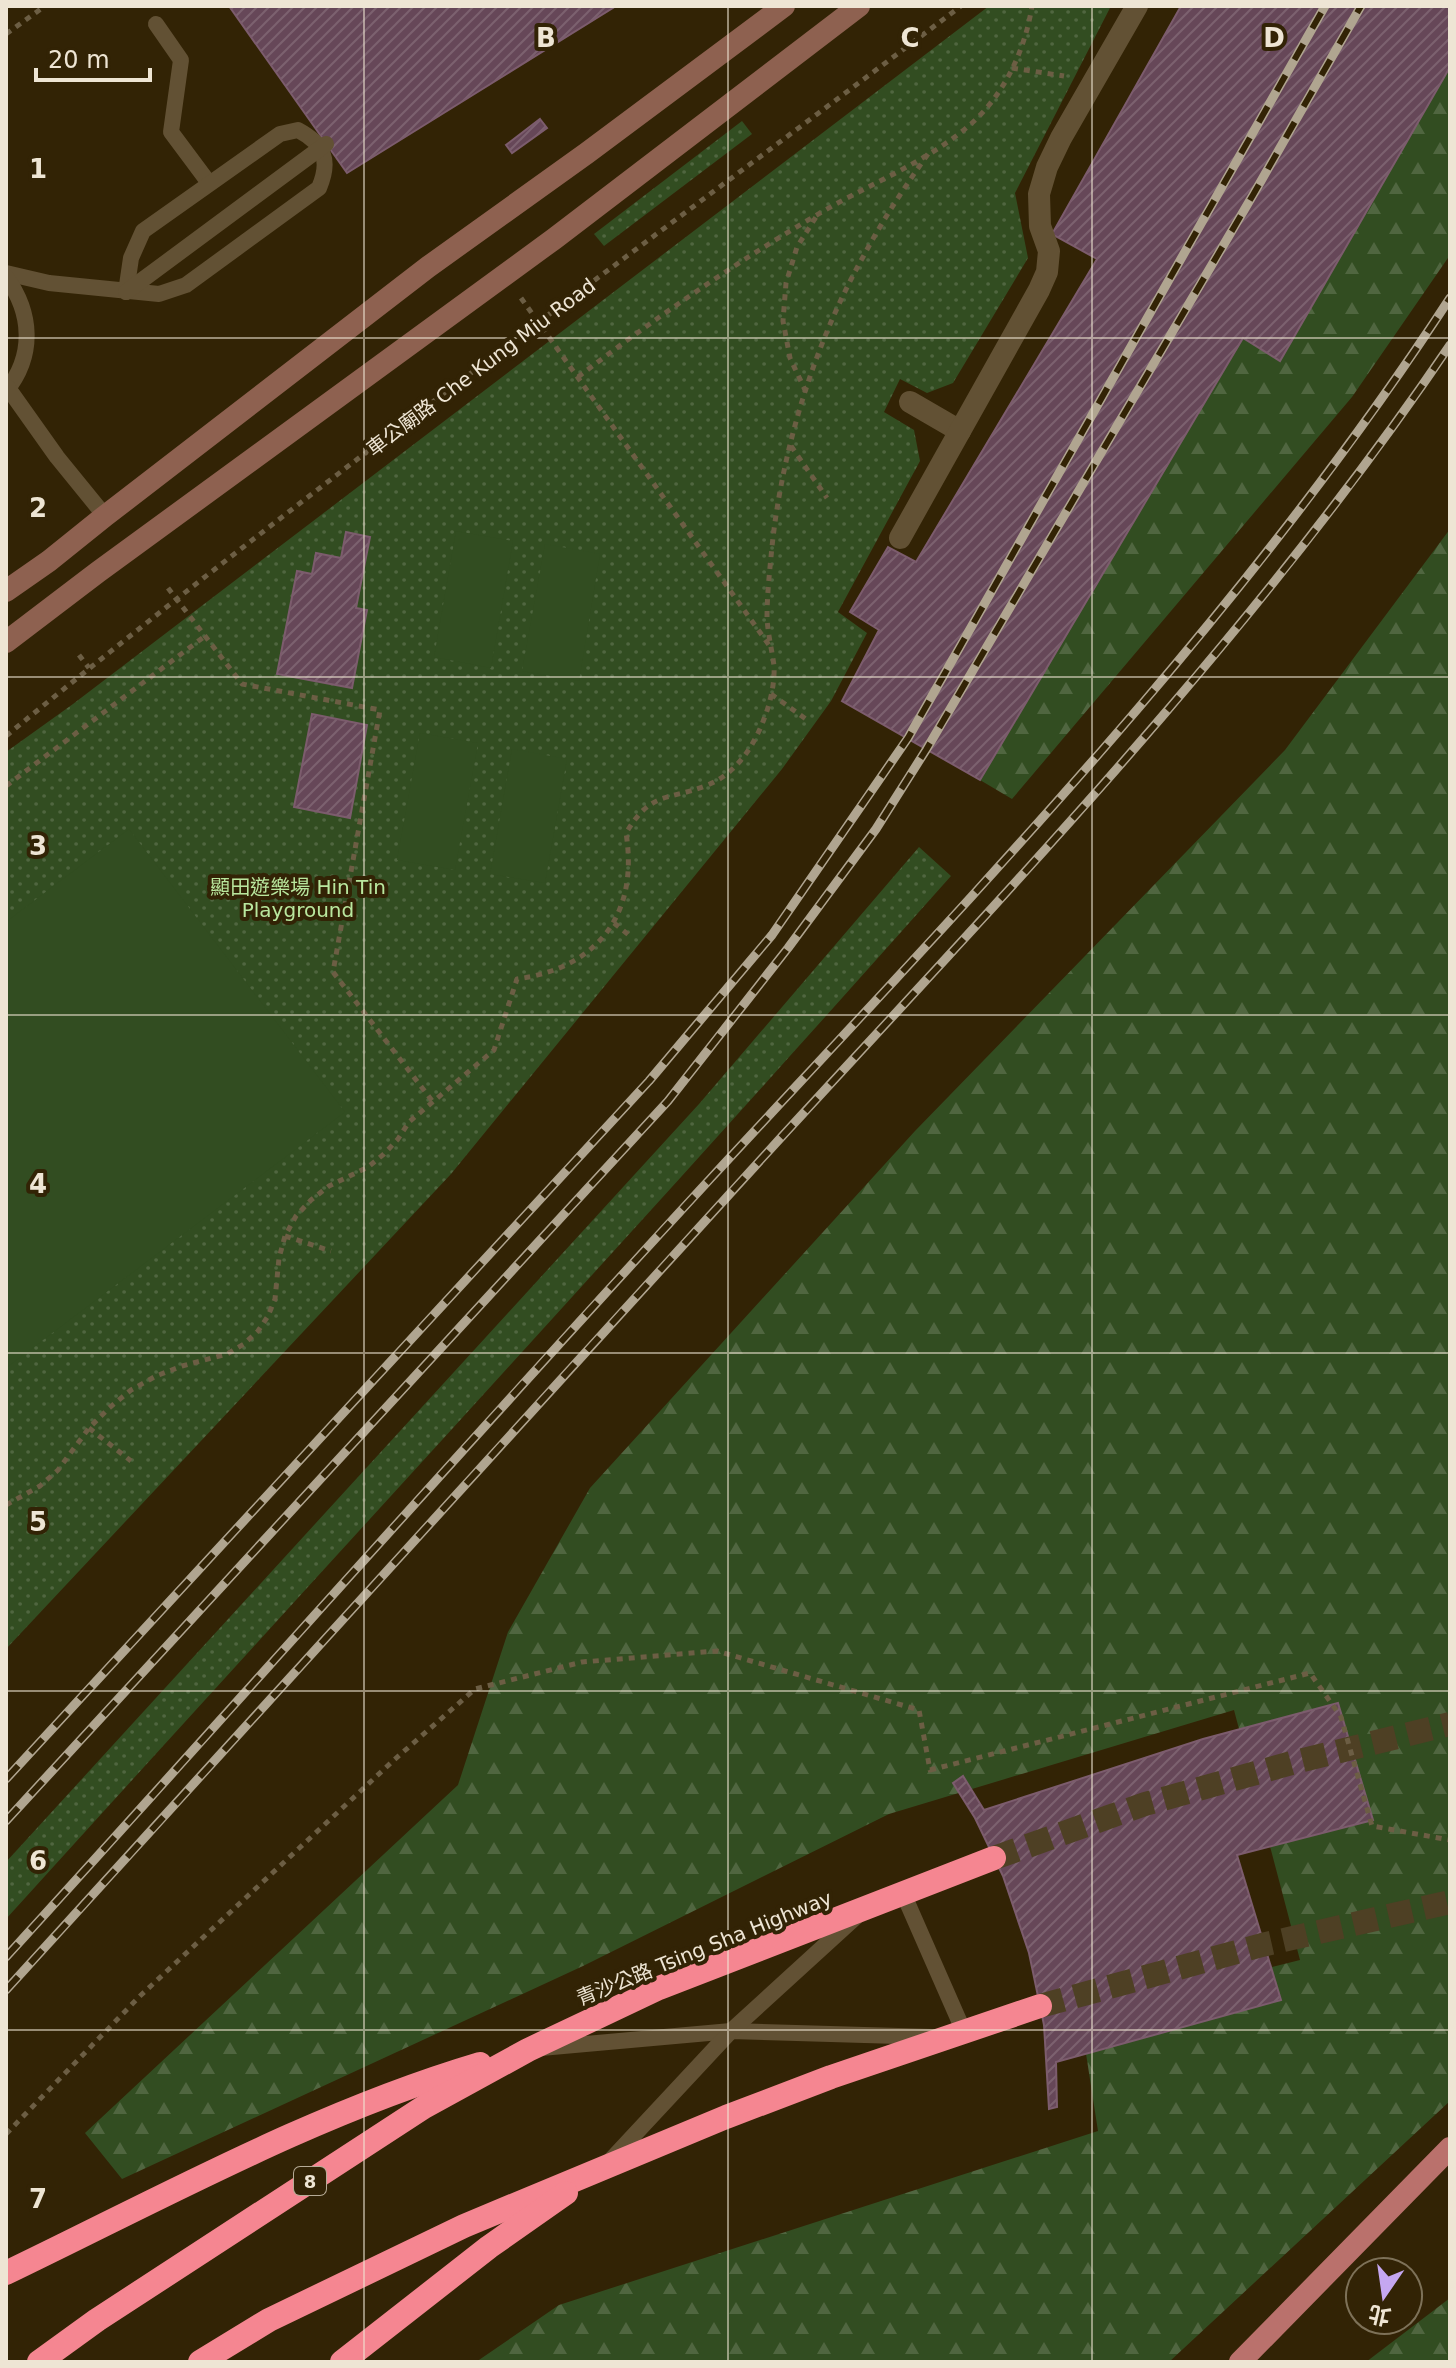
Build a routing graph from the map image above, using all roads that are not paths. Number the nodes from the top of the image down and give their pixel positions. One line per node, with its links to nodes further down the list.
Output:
1 (784, 6): 12 (main road)
2 (859, 6): 15 (main road)
3 (1137, 6): 11 (street)
4 (156, 24): 6 (lane)
5 (326, 144): 8 (lane)
6 (209, 183): 8 (lane); 8 (lane)
7 (6, 275): 8 (lane); 9 (lane)
8 (126, 292)
9 (7, 390): 12 (lane)
10 (910, 402): 11 (street)
11 (960, 431): 13 (street)
12 (105, 516): 14 (main road)
13 (900, 538)
14 (6, 591)
15 (6, 642)
16 (994, 1858): 17 (highway, 青沙公路 Tsing Sha Highway / 8)
17 (903, 1893): 18 (highway, 青沙公路 Tsing Sha Highway / 8); 21 (lane)
18 (866, 1908): 20 (lane); 22 (highway, 青沙公路 Tsing Sha Highway / 8)
19 (1040, 2006): 21 (highway)
20 (731, 2031): 21 (lane); 22 (lane); 24 (lane)
21 (955, 2035): 24 (highway)
22 (528, 2050): 25 (highway); 26 (highway, 青沙公路 Tsing Sha Highway / 8)
23 (1450, 2148): 29 (main road)
24 (604, 2167): 27 (highway); 28 (highway)
25 (6, 2273)
26 (39, 2362)
27 (200, 2362)
28 (342, 2362)
29 (1240, 2362)

